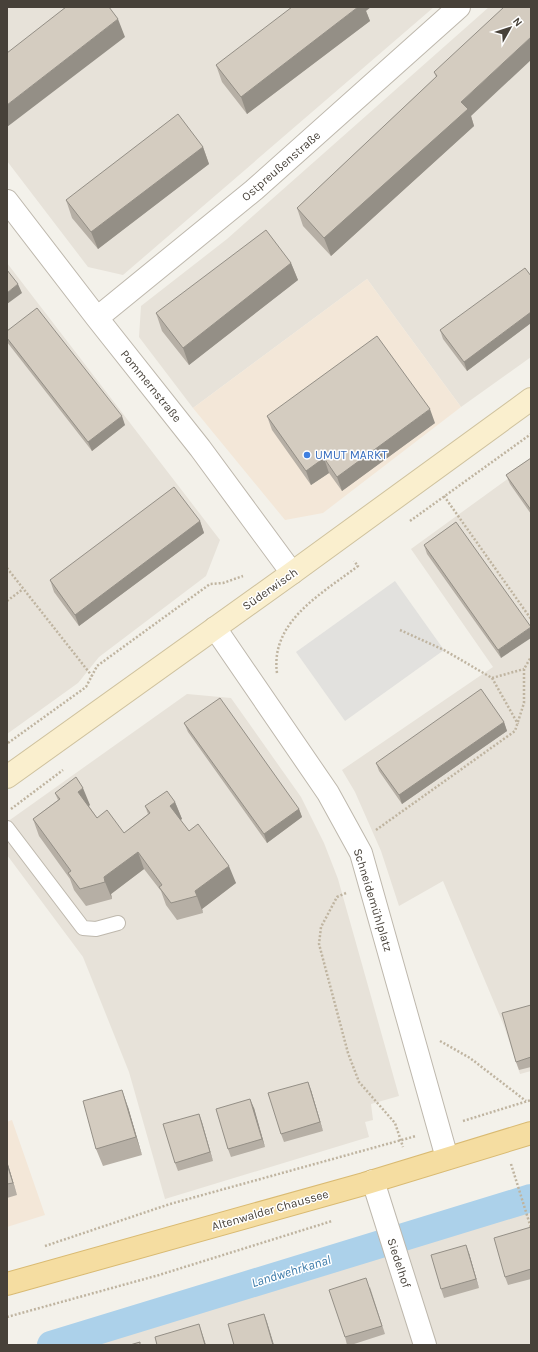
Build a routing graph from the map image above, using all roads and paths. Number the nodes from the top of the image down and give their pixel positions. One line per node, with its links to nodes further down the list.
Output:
1 (459, 7): 3 (street, Ostpreußenstraße)
2 (7, 201): 3 (street, Pommernstraße)
3 (97, 318): 13 (street, Pommernstraße)
4 (531, 399): 13 (street, Süderwisch)
5 (531, 434): 6 (path)
6 (444, 496): 7 (path); 16 (path)
7 (406, 523)
8 (359, 557): 9 (path)
9 (354, 561): 10 (path); 23 (path)
10 (348, 565)
11 (7, 568): 14 (path)
12 (249, 574): 21 (path)
13 (292, 574): 17 (street, Süderwisch)
14 (23, 589): 15 (path); 21 (path)
15 (7, 601)
16 (531, 619)
17 (215, 628): 26 (street, Süderwisch); 28 (street, Schneidemühlplatz)
18 (400, 630): 22 (path)
19 (531, 657): 20 (path)
20 (524, 669): 22 (path); 24 (path)
21 (92, 676): 25 (path)
22 (492, 678): 24 (path)
23 (278, 680)
24 (518, 724): 28 (path)
25 (7, 744)
26 (7, 777)
27 (7, 828): 30 (lane)
28 (356, 845): 29 (street, Schneidemühlplatz)
29 (369, 883): 31 (street, Schneidemühlplatz); 36 (path)
30 (118, 922)
31 (409, 1023): 33 (path); 34 (street, Schneidemühlplatz)
32 (531, 1100): 33 (path)
33 (526, 1101): 34 (path)
34 (439, 1129): 36 (path); 37 (street, Schneidemühlplatz)
35 (531, 1133): 37 (main road, Altenwalder Chaussee)
36 (401, 1140): 40 (path); 45 (path)
37 (448, 1158): 40 (main road, Altenwalder Chaussee)
38 (518, 1163): 39 (path)
39 (505, 1167)
40 (410, 1170): 42 (main road, Altenwalder Chaussee)
41 (516, 1179): 44 (path)
42 (373, 1181): 46 (main road, Altenwalder Chaussee); 48 (street, Siedelhof)
43 (339, 1218): 47 (path)
44 (531, 1228)
45 (88, 1231)
46 (7, 1284)
47 (7, 1317)
48 (425, 1345)

